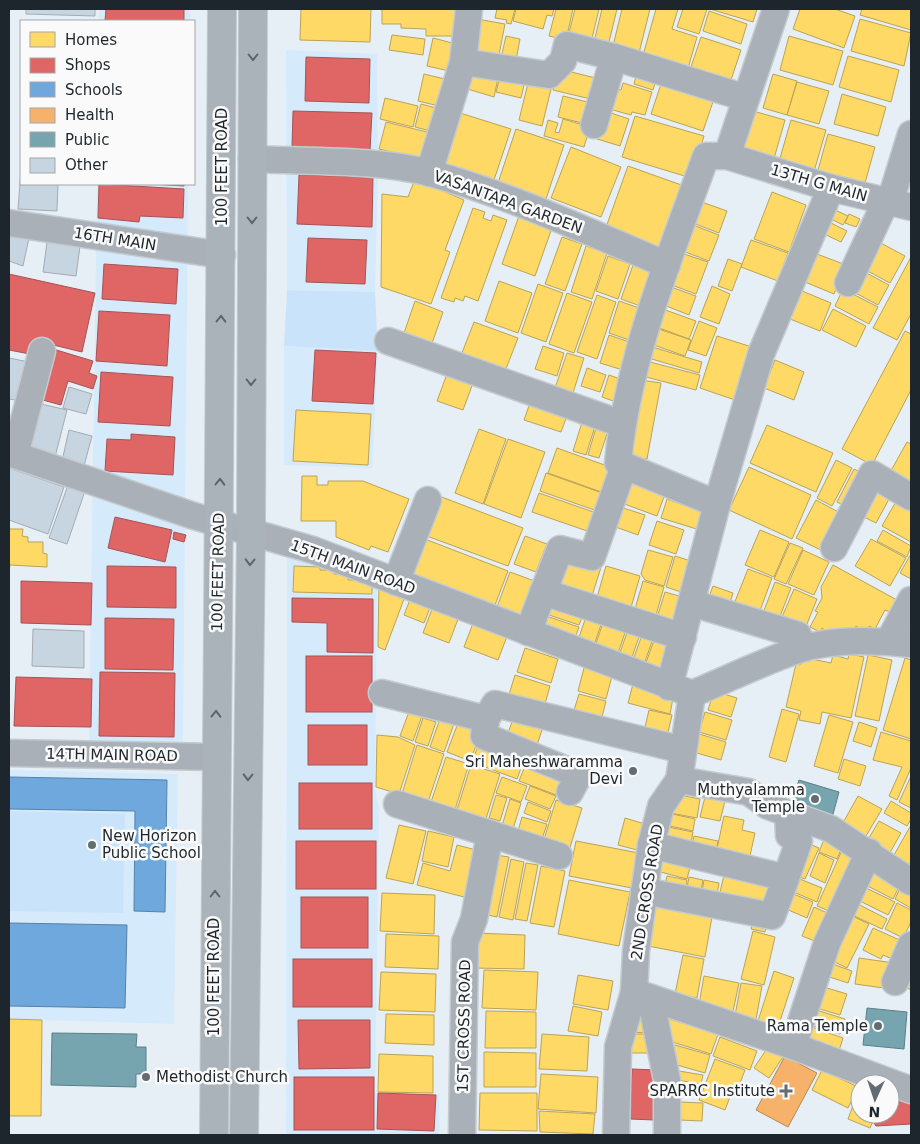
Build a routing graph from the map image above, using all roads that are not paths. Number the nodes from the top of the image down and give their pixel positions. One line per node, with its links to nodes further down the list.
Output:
1 (222, 9): 16 (main road, 100 FEET ROAD)
2 (253, 9): 11 (main road, 100 FEET ROAD, one-way to 11)
3 (469, 9): 6 (street)
4 (776, 9): 7 (street)
5 (614, 56): 6 (street); 7 (street); 8 (street)
6 (463, 62): 12 (street)
7 (746, 98): 10 (street)
8 (594, 126)
9 (911, 134): 14 (street)
10 (727, 156): 13 (street, 13TH G MAIN); 17 (street)
11 (252, 159): 12 (street, VASANTAPA GARDEN); 28 (main road, 100 FEET ROAD, one-way to 28)
12 (428, 173): 17 (street, VASANTAPA GARDEN)
13 (831, 188): 14 (street, 13TH G MAIN); 26 (street, 2ND CROSS ROAD)
14 (896, 203): 18 (street)
15 (9, 223): 16 (street, 16TH MAIN)
16 (222, 255): 27 (main road, 100 FEET ROAD, one-way to 16)
17 (667, 265): 21 (street)
18 (848, 283)
19 (388, 340): 21 (street)
20 (42, 351): 22 (street)
21 (622, 424): 23 (street)
22 (12, 454): 27 (street, 15TH MAIN ROAD)
23 (624, 466): 26 (street); 31 (street)
24 (911, 497): 29 (street)
25 (428, 500): 30 (street)
26 (717, 504): 33 (street, 2ND CROSS ROAD)
27 (219, 522): 28 (street, 15TH MAIN ROAD); 43 (main road, 100 FEET ROAD, one-way to 27)
28 (251, 531): 30 (street, 15TH MAIN ROAD); 61 (main road, 100 FEET ROAD, one-way to 61)
29 (834, 548)
30 (396, 582): 34 (street, 15TH MAIN ROAD)
31 (544, 592): 34 (street); 35 (street)
32 (911, 600): 36 (street)
33 (692, 603): 35 (street, 2ND CROSS ROAD); 37 (street)
34 (528, 632): 38 (street, 15TH MAIN ROAD)
35 (683, 637): 38 (street, 2ND CROSS ROAD)
36 (900, 642): 37 (street)
37 (802, 648): 38 (street)
38 (681, 690): 41 (street, 2ND CROSS ROAD)
39 (382, 693): 40 (street)
40 (486, 719): 41 (street); 45 (street)
41 (683, 750): 44 (street, 2ND CROSS ROAD)
42 (9, 753): 43 (street, 14TH MAIN ROAD)
43 (215, 757): 60 (main road, 100 FEET ROAD, one-way to 43)
44 (679, 780): 47 (street); 49 (street, 2ND CROSS ROAD)
45 (570, 792)
46 (397, 804): 48 (street)
47 (788, 813): 50 (street); 52 (street)
48 (490, 834): 51 (street); 62 (street, 1ST CROSS ROAD)
49 (652, 844): 52 (street); 54 (street, 2ND CROSS ROAD)
50 (869, 852): 53 (street); 58 (street)
51 (559, 856)
52 (786, 878): 54 (street)
53 (911, 882)
54 (644, 891): 57 (street, 2ND CROSS ROAD)
55 (911, 945): 56 (street)
56 (895, 982)
57 (634, 992): 58 (street); 63 (street, 2ND CROSS ROAD); 64 (street)
58 (794, 1046): 59 (street)
59 (911, 1090)
60 (214, 1135)
61 (244, 1135)
62 (462, 1135)
63 (616, 1135)
64 (667, 1135)

